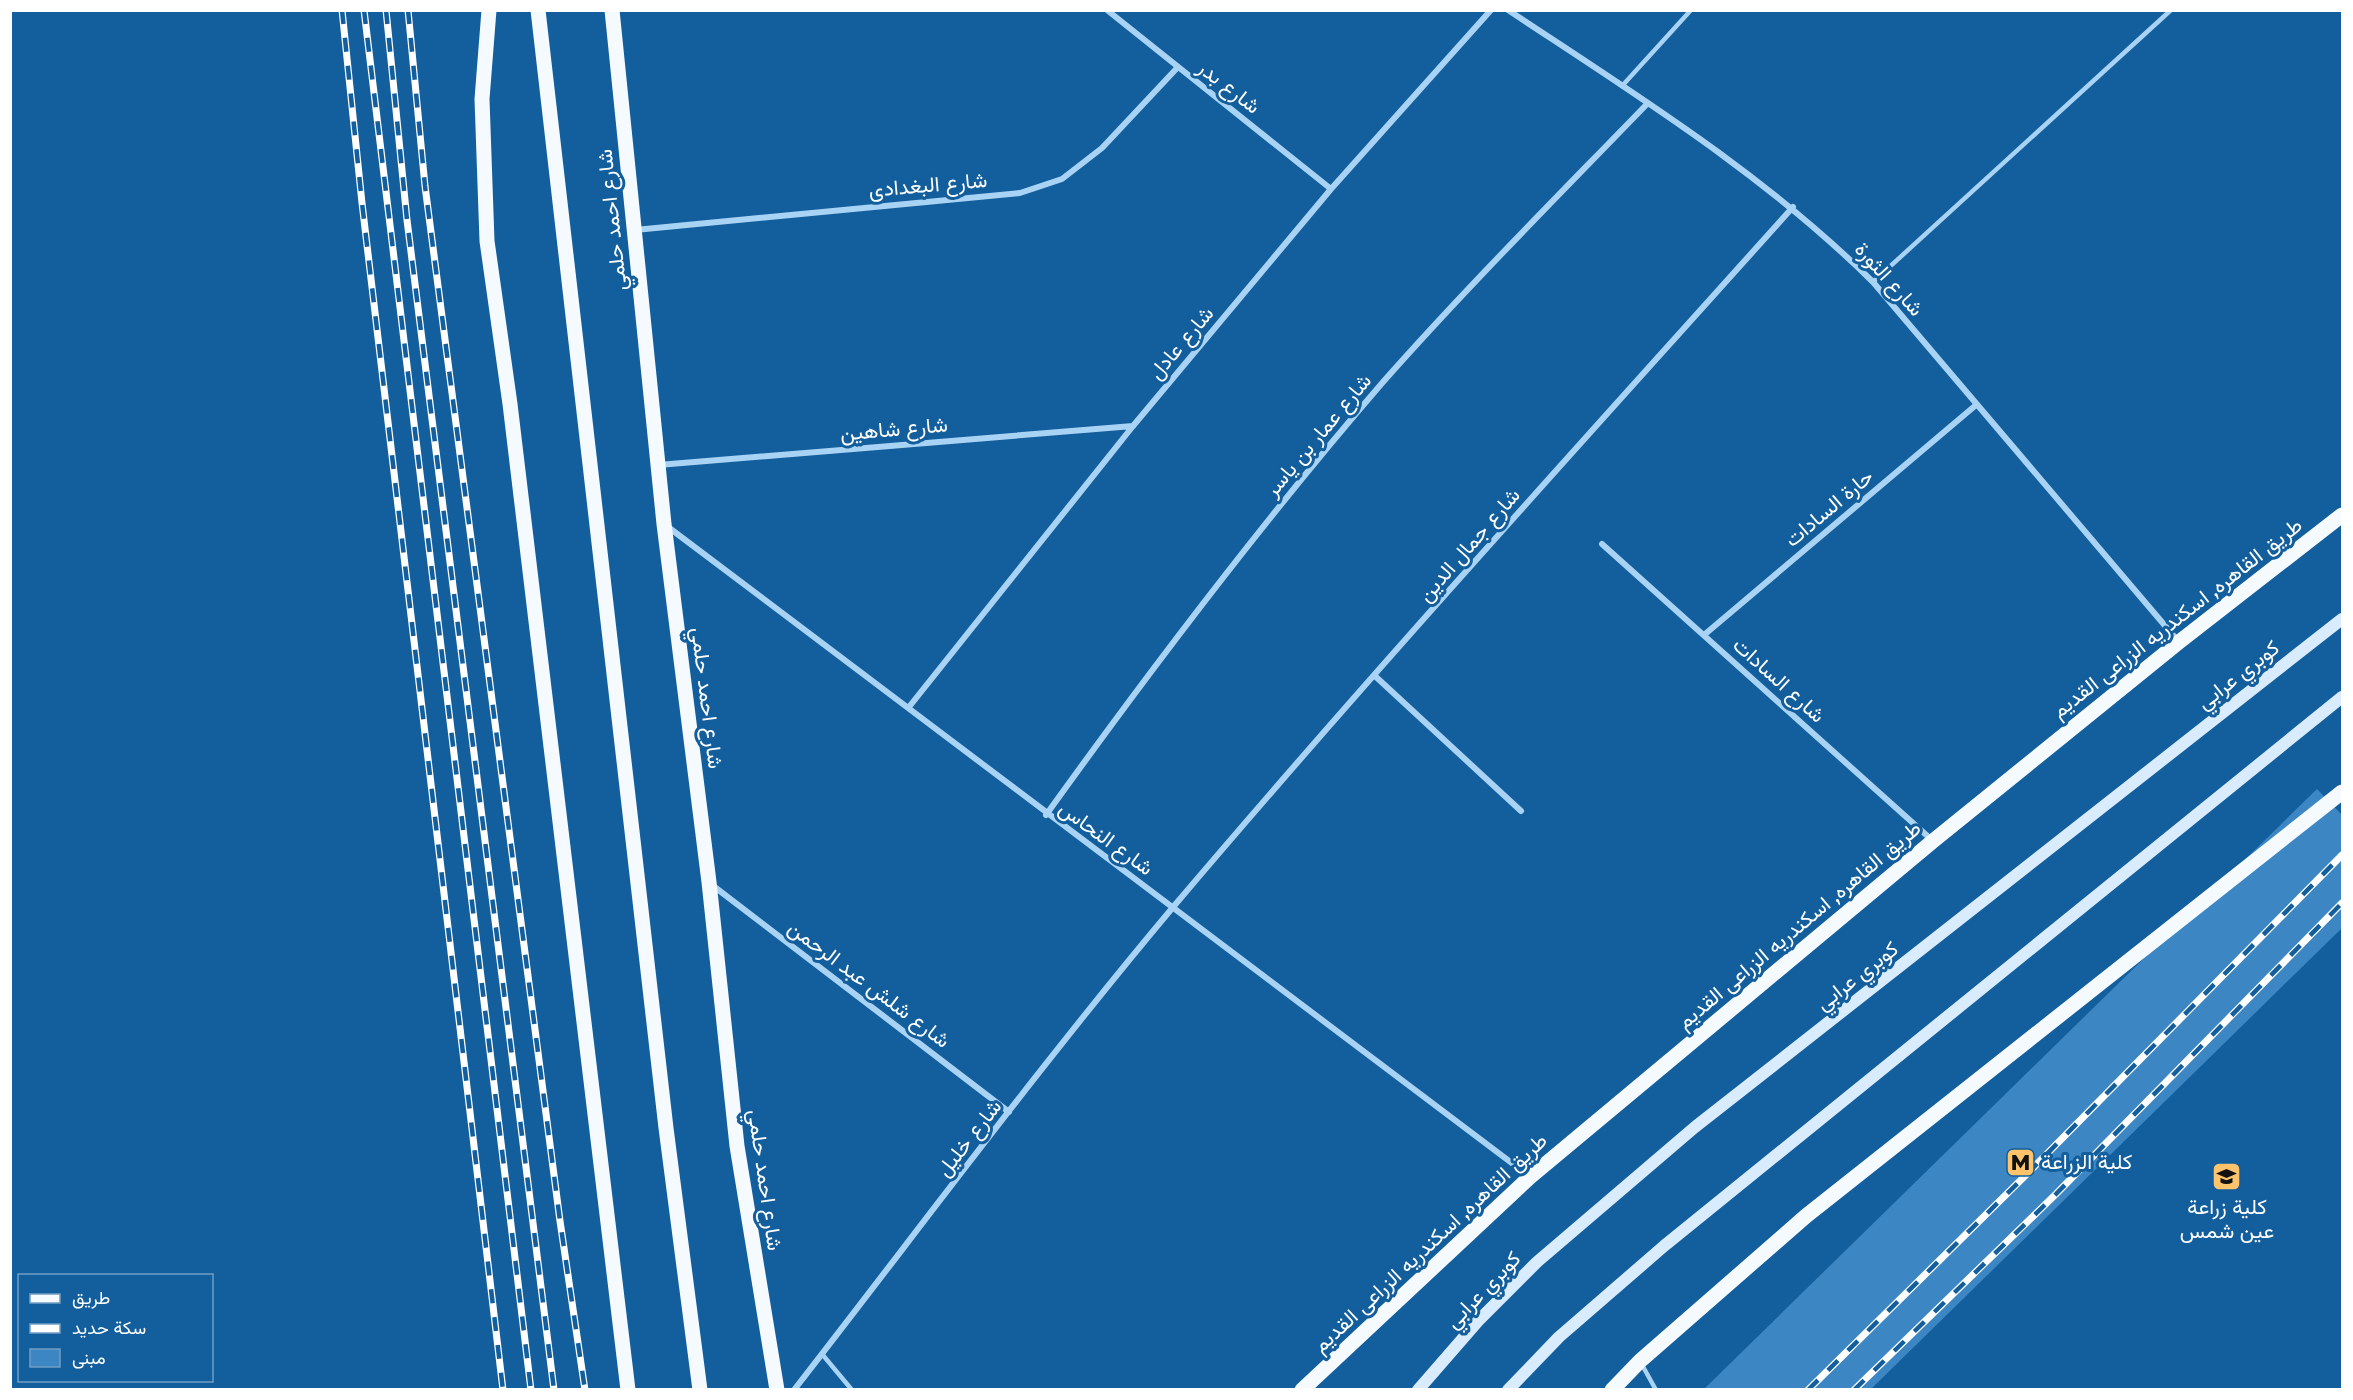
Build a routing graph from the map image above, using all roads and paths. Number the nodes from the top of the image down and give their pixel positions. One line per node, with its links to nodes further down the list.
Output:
1 (489, 10): 38 (main road)
2 (538, 10): 39 (main road)
3 (612, 10): 14 (main road, شارع احمد حلمي)
4 (1107, 10): 9 (street, شارع بدر)
5 (1491, 10): 12 (street, شارع عادل)
6 (1508, 10): 10 (street, شارع الثورة)
7 (1691, 10): 10 (lane)
8 (2171, 10): 15 (lane)
9 (1178, 67): 12 (street, شارع بدر); 14 (street, شارع البغدادى)
10 (1622, 86): 11 (street, شارع الثورة)
11 (1648, 103): 13 (street, شارع الثورة); 30 (street, شارع عمار بن ياسر)
12 (1331, 189): 17 (street, شارع عادل)
13 (1793, 207): 15 (street, شارع الثورة); 25 (street, شارع جمال الدين)
14 (634, 230): 18 (main road, شارع احمد حلمي)
15 (1873, 282): 16 (street, شارع الثورة)
16 (1976, 405): 23 (street, حارة السادات); 24 (street, شارع الثورة)
17 (1133, 426): 18 (street, شارع شاهين); 27 (street, شارع عادل)
18 (658, 465): 20 (main road, شارع احمد حلمي)
19 (2343, 515): 24 (main road, طريق القاهره, اسكندريه الزراعى القديم)
20 (664, 524): 27 (street, شارع النحاس); 32 (main road, شارع احمد حلمي)
21 (1602, 544): 23 (street, شارع السادات)
22 (2343, 619): 44 (main road, كوبري عرابي)
23 (1704, 635): 31 (street, شارع السادات)
24 (2179, 642): 31 (main road, طريق القاهره, اسكندريه الزراعى القديم)
25 (1375, 676): 29 (street); 33 (street, شارع جمال الدين)
26 (2343, 697): 45 (main road)
27 (909, 707): 30 (street, شارع النحاس)
28 (2343, 792): 37 (main road)
29 (1521, 811)
30 (1046, 815): 33 (street, شارع النحاس)
31 (1933, 841): 35 (main road, طريق القاهره, اسكندريه الزراعى القديم)
32 (709, 882): 34 (street, شارع شلش عبد الرحمن); 40 (main road, شارع احمد حلمي)
33 (1173, 908): 34 (street, شارع خليل); 35 (street, شارع النحاس)
34 (1009, 1112): 36 (street, شارع خليل)
35 (1530, 1177): 43 (main road, طريق القاهره, اسكندريه الزراعى القديم)
36 (822, 1354): 41 (street, شارع خليل); 42 (lane)
37 (1640, 1361): 46 (main road); 47 (lane)
38 (628, 1389)
39 (700, 1389)
40 (777, 1389)
41 (794, 1389)
42 (852, 1389)
43 (1302, 1389)
44 (1418, 1389)
45 (1509, 1389)
46 (1612, 1389)
47 (1656, 1389)

